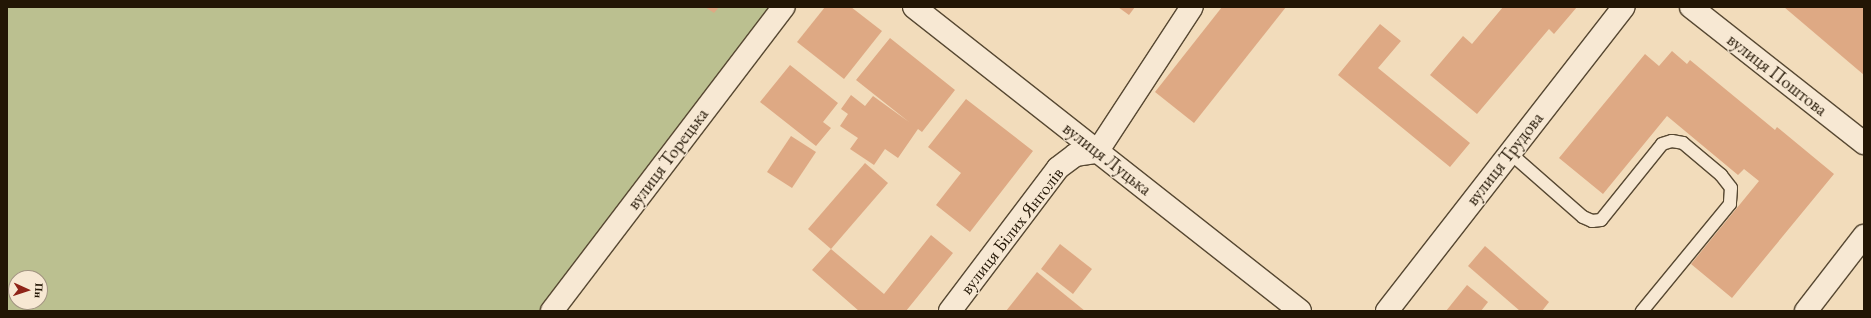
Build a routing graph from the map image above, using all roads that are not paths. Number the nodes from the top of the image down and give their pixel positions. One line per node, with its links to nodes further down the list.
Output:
1 (784, 7): 10 (street, вулиця Торецька)
2 (914, 7): 7 (street, вулиця Луцька)
3 (1192, 7): 7 (street)
4 (1624, 7): 8 (street, вулиця Трудова)
5 (1690, 7): 6 (street, вулиця Поштова)
6 (1864, 143)
7 (1097, 152): 11 (street, вулиця Білих Янголів); 12 (street, вулиця Луцька)
8 (1510, 153): 13 (street, вулиця Трудова); 14 (lane)
9 (1864, 236): 15 (street)
10 (552, 311)
11 (950, 311)
12 (1300, 311)
13 (1387, 311)
14 (1642, 311)
15 (1806, 311)

